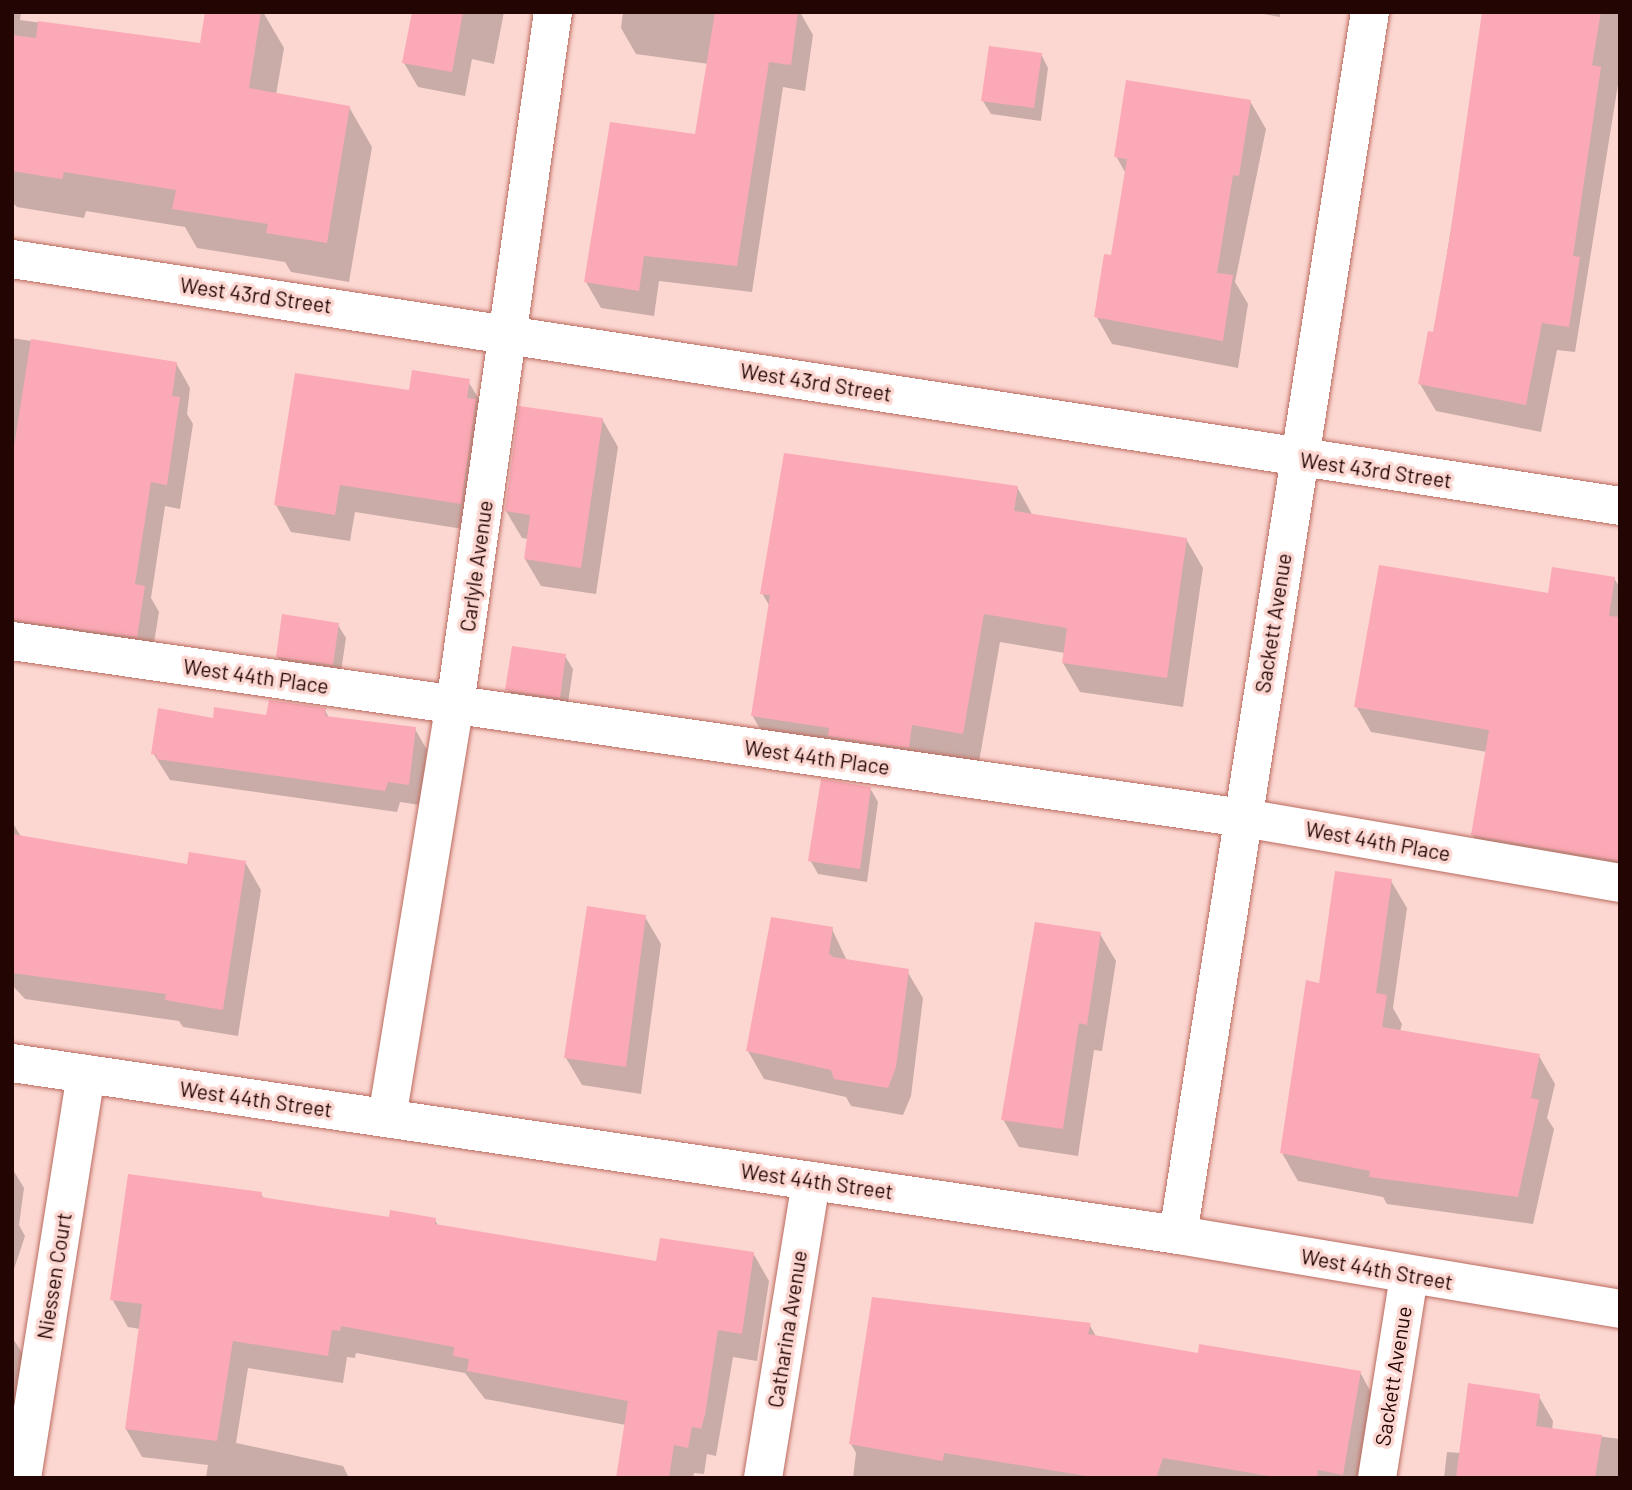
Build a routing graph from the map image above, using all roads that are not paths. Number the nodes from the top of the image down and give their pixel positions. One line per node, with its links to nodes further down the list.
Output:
1 (553, 12): 4 (street, Carlyle Avenue)
2 (1370, 12): 5 (street, Sackett Avenue)
3 (12, 259): 4 (street, West 43rd Street)
4 (509, 333): 5 (street, West 43rd Street); 8 (street, Carlyle Avenue)
5 (1299, 458): 6 (street, West 43rd Street); 9 (street, Sackett Avenue)
6 (1620, 506)
7 (12, 641): 8 (street, West 44th Place)
8 (455, 705): 9 (street, West 44th Place); 13 (street, Carlyle Avenue)
9 (1244, 818): 10 (street, West 44th Place); 15 (street, Sackett Avenue)
10 (1620, 883)
11 (12, 1063): 12 (street, West 44th Street)
12 (86, 1074): 13 (street, West 44th Street); 18 (street, Niessen Court)
13 (387, 1118): 14 (street, West 44th Street)
14 (811, 1181): 15 (street, West 44th Street); 19 (street, Catharina Avenue)
15 (1178, 1235): 16 (street, West 44th Street)
16 (1409, 1275): 17 (street, West 44th Street); 20 (street, Sackett Avenue)
17 (1620, 1309)
18 (22, 1478)
19 (763, 1478)
20 (1377, 1478)

